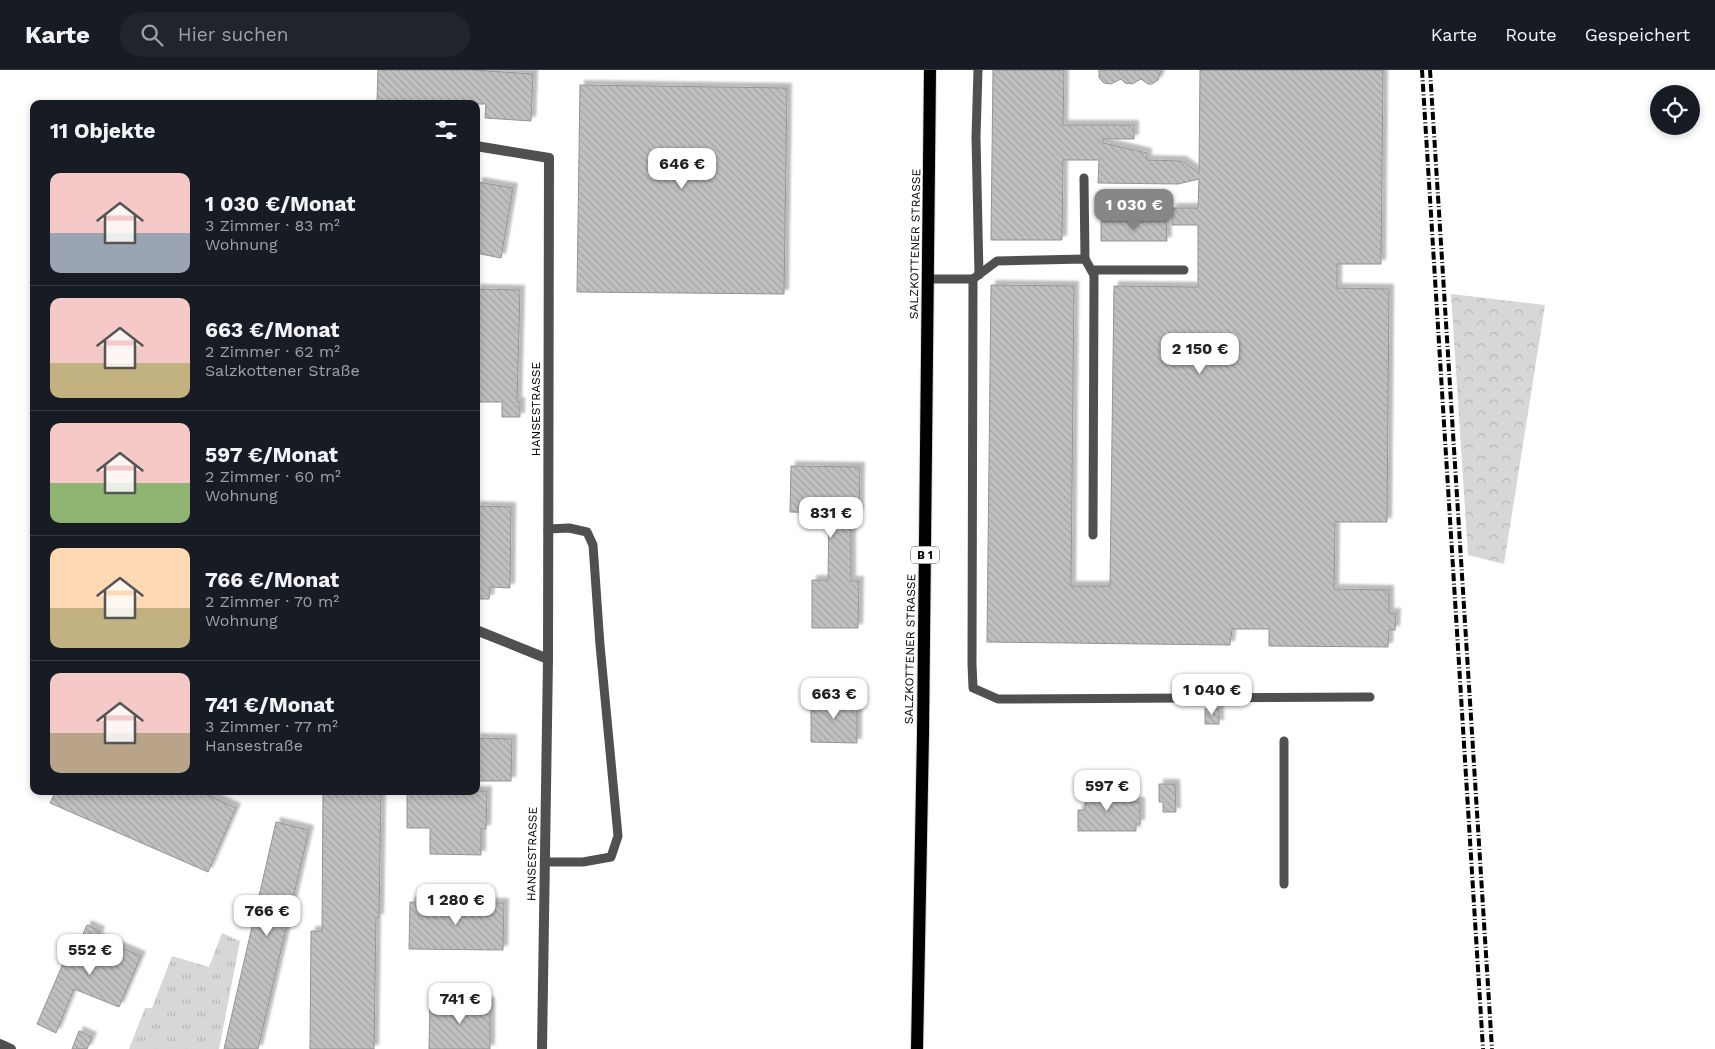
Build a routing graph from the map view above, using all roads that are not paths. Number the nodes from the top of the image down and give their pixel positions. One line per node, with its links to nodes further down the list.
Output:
1 (930, 70): 9 (main road, SALZKOTTENER STRASSE / B 1)
2 (978, 70): 8 (lane)
3 (480, 147): 10 (street, HANSESTRASSE)
4 (1084, 178): 5 (lane)
5 (1085, 259): 6 (lane); 8 (lane)
6 (1092, 270): 7 (lane); 11 (lane)
7 (1184, 270)
8 (976, 277): 9 (lane); 14 (lane)
9 (928, 279): 21 (main road, SALZKOTTENER STRASSE / B 1)
10 (548, 529): 13 (street, HANSESTRASSE); 16 (lane)
11 (1093, 535)
12 (480, 632): 13 (street)
13 (548, 659): 16 (street, HANSESTRASSE)
14 (1370, 697)
15 (1284, 741): 17 (lane)
16 (545, 862): 20 (street, HANSESTRASSE)
17 (1284, 884)
18 (0, 1044): 19 (street)
19 (11, 1049)
20 (542, 1049)
21 (917, 1049)

